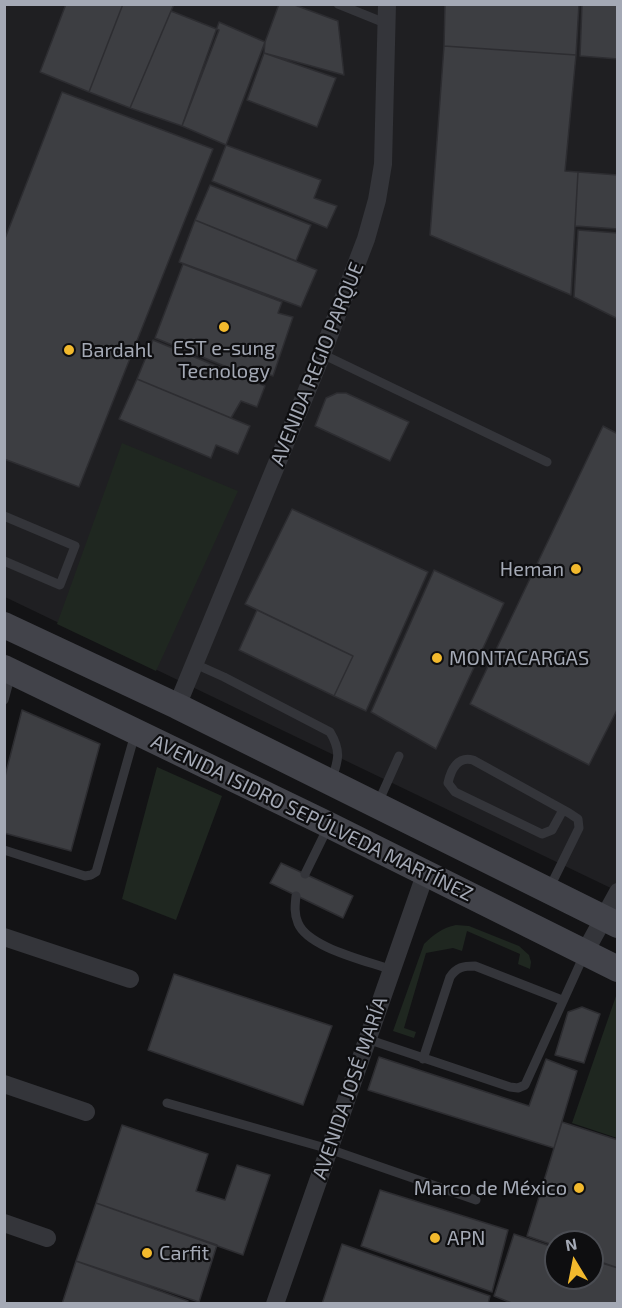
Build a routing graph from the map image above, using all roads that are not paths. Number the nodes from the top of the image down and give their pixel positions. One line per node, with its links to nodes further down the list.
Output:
1 (338, 4): 2 (lane)
2 (386, 14): 3 (street, AVENIDA REGIO PARQUE)
3 (322, 354): 4 (lane); 8 (street, AVENIDA REGIO PARQUE)
4 (548, 462)
5 (4, 516): 6 (lane)
6 (4, 561)
7 (4, 625): 11 (main road, AVENIDA ISIDRO SEPÚLVEDA MARTÍNEZ)
8 (195, 664): 11 (street, AVENIDA REGIO PARQUE); 14 (lane)
9 (8, 670): 10 (lane); 12 (main road, AVENIDA ISIDRO SEPÚLVEDA MARTÍNEZ)
10 (4, 700)
11 (177, 706): 14 (main road, AVENIDA ISIDRO SEPÚLVEDA MARTÍNEZ)
12 (136, 732): 17 (main road, AVENIDA ISIDRO SEPÚLVEDA MARTÍNEZ); 18 (lane)
13 (399, 756): 15 (lane)
14 (331, 783): 15 (main road, AVENIDA ISIDRO SEPÚLVEDA MARTÍNEZ)
15 (376, 806): 21 (main road, AVENIDA ISIDRO SEPÚLVEDA MARTÍNEZ)
16 (563, 810): 16 (lane); 21 (lane)
17 (329, 825): 19 (main road, AVENIDA ISIDRO SEPÚLVEDA MARTÍNEZ); 20 (lane)
18 (4, 850)
19 (426, 872): 26 (main road, AVENIDA ISIDRO SEPÚLVEDA MARTÍNEZ); 28 (street, AVENIDA JOSÉ MARÍA)
20 (305, 874)
21 (548, 891): 24 (main road, AVENIDA ISIDRO SEPÚLVEDA MARTÍNEZ)
22 (618, 892): 24 (street)
23 (296, 896): 28 (lane)
24 (611, 922): 26 (street)
25 (4, 937): 29 (street)
26 (585, 952): 27 (main road, AVENIDA ISIDRO SEPÚLVEDA MARTÍNEZ); 30 (lane)
27 (618, 969)
28 (392, 970): 31 (street, AVENIDA JOSÉ MARÍA)
29 (130, 979)
30 (562, 1000): 32 (lane); 32 (lane)
31 (367, 1039): 32 (lane); 36 (street, AVENIDA JOSÉ MARÍA)
32 (423, 1059)
33 (4, 1084): 35 (street)
34 (167, 1103): 36 (lane)
35 (86, 1112)
36 (329, 1149): 37 (lane); 40 (street, AVENIDA JOSÉ MARÍA)
37 (476, 1200)
38 (4, 1223): 39 (street)
39 (46, 1238)
40 (275, 1304)

